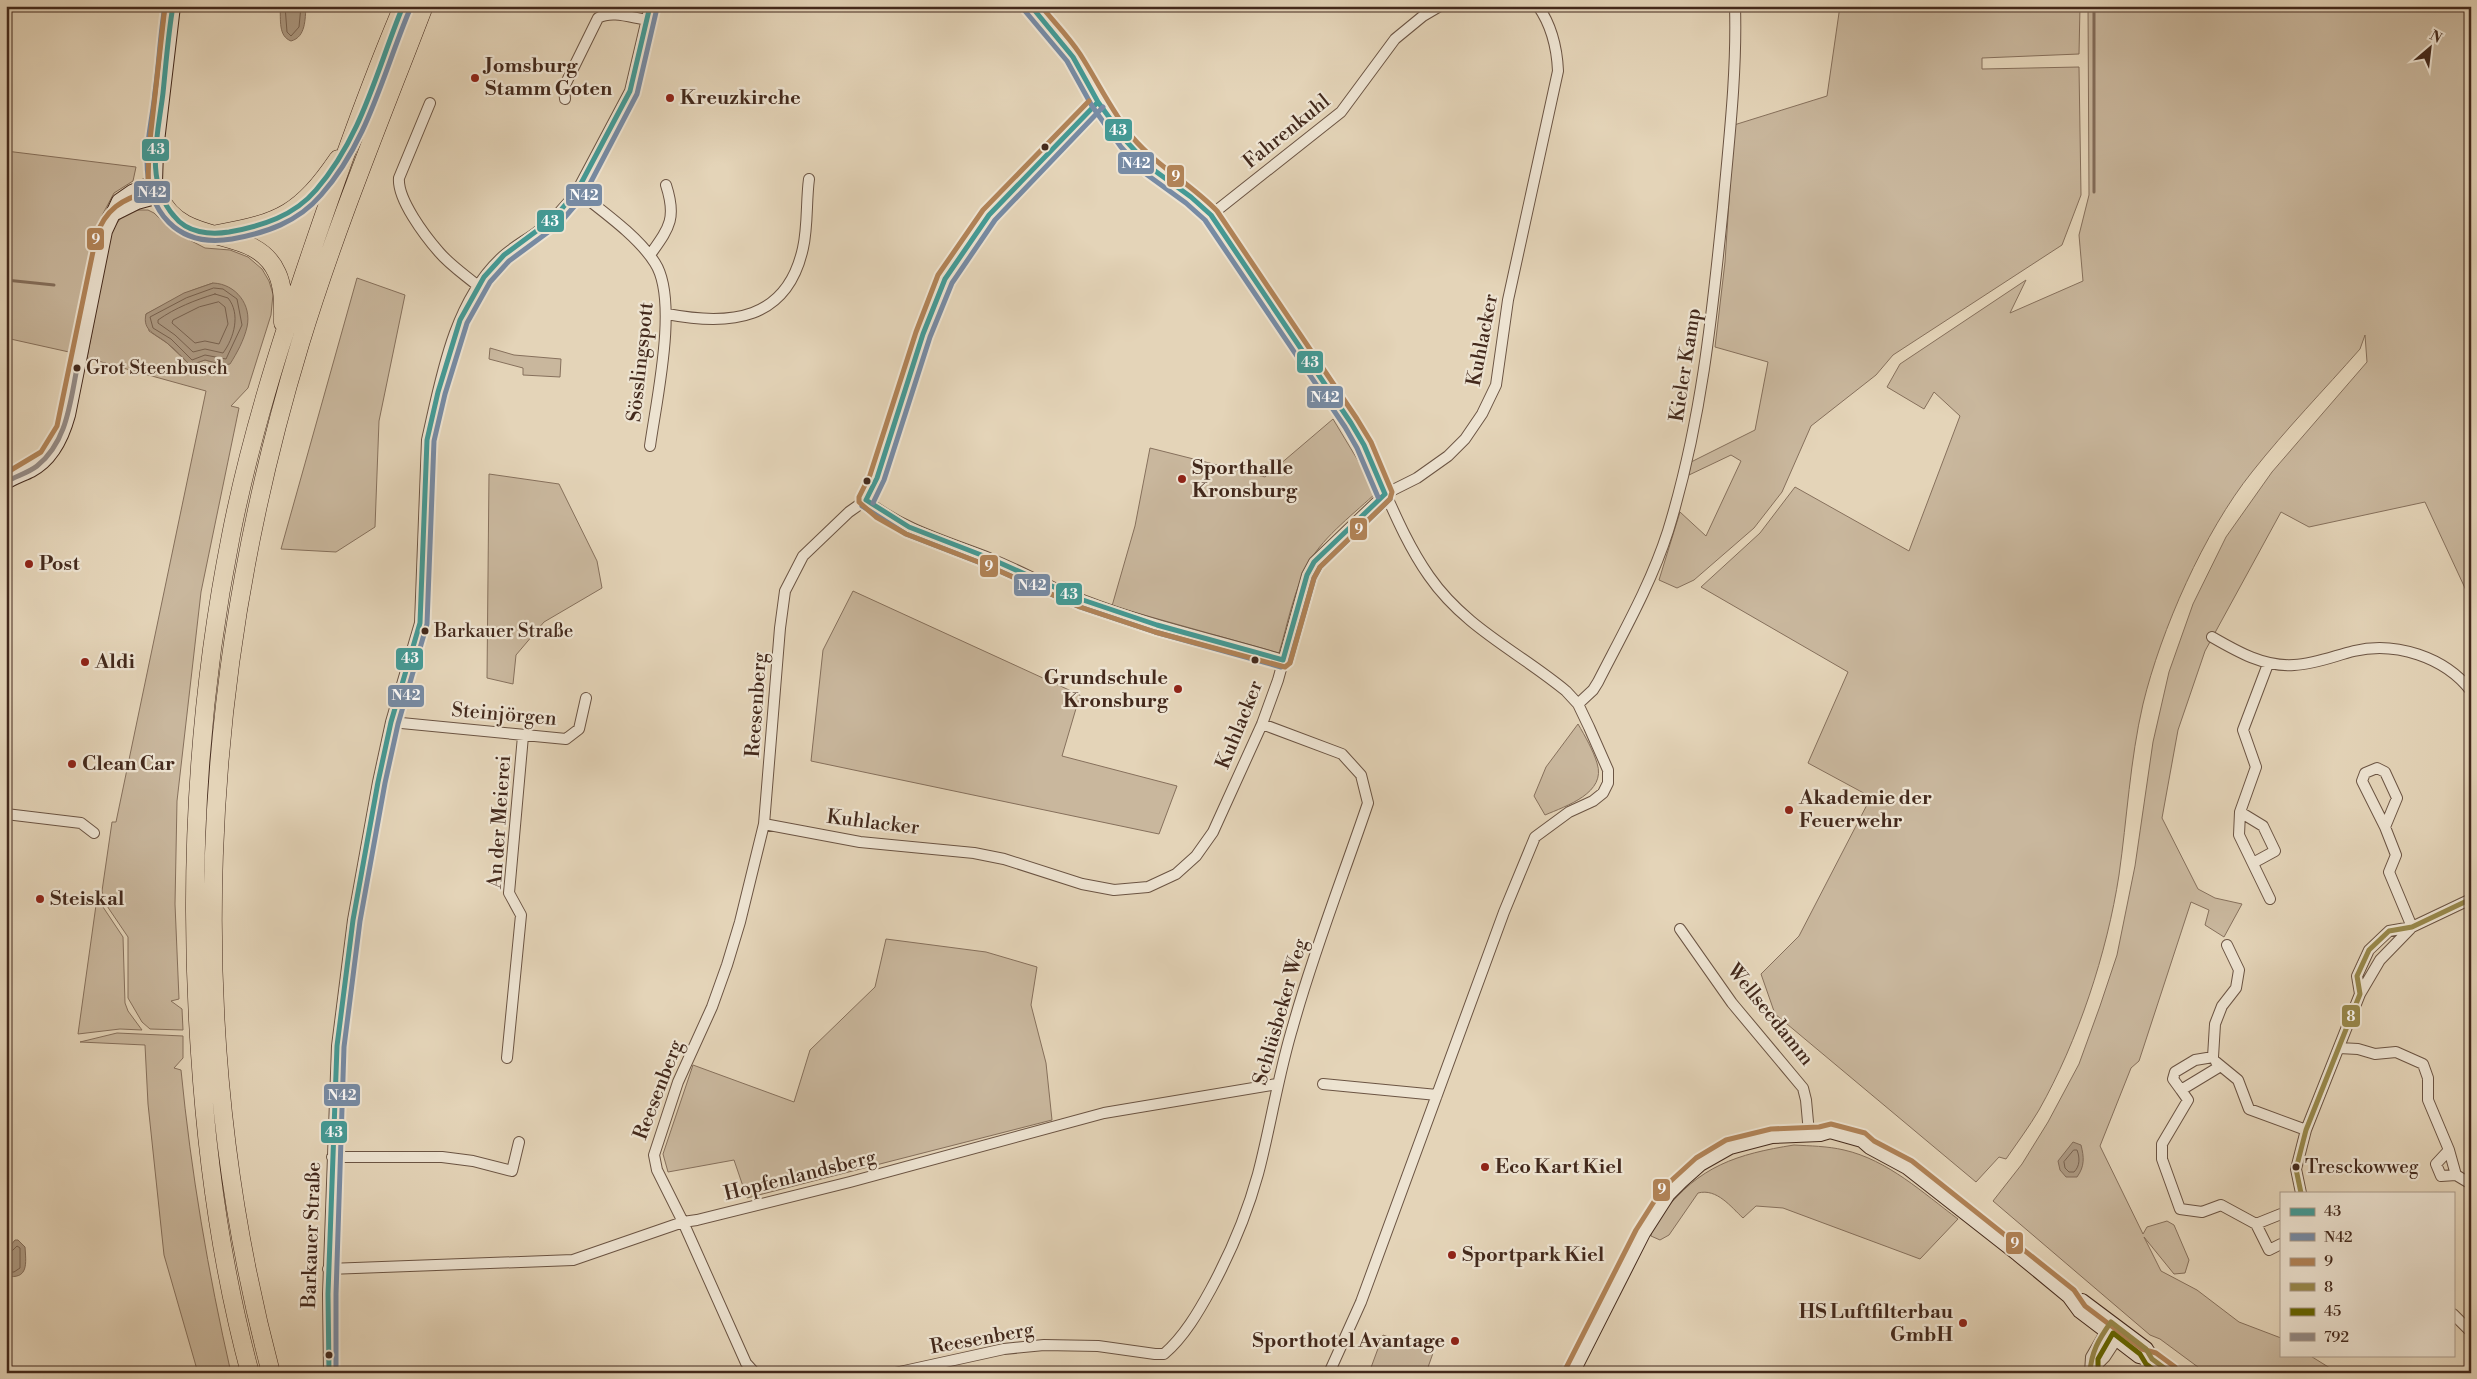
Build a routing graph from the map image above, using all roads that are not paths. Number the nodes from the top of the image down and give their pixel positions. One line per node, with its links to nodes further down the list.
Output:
1 (173, 6): 16 (main road)
2 (404, 6): 13 (highway)
3 (424, 6): 76 (highway)
4 (650, 6): 9 (street, Barkauer Straße)
5 (1031, 6): 12 (street)
6 (1440, 6): 18 (street, Fahrenkuhl)
7 (1538, 6): 26 (street, Kuhlacker)
8 (1735, 6): 33 (street, Kieler Kamp)
9 (648, 20): 10 (street); 17 (street, Barkauer Straße)
10 (565, 99)
11 (430, 102): 21 (street)
12 (1098, 102): 18 (street); 27 (street, Reesenberg)
13 (354, 135): 19 (highway); 23 (highway)
14 (809, 179): 22 (street)
15 (666, 185): 20 (street)
16 (157, 189): 19 (highway); 25 (main road)
17 (577, 191): 20 (street, Sösslingspott); 21 (street, Barkauer Straße)
18 (1211, 215): 26 (street)
19 (215, 234): 23 (highway)
20 (650, 255): 22 (street, Sösslingspott)
21 (478, 286): 34 (street, Barkauer Straße)
22 (667, 314): 24 (street, Sösslingspott)
23 (283, 338): 75 (highway)
24 (650, 446)
25 (6, 482)
26 (1385, 494): 29 (street, Kuhlacker); 33 (street)
27 (866, 500): 29 (street); 39 (street, Reesenberg)
28 (2212, 637): 30 (street)
29 (1283, 660): 35 (street, Kuhlacker)
30 (2268, 664): 31 (street); 37 (street)
31 (2471, 691)
32 (586, 698): 36 (street, Steinjörgen)
33 (1578, 704): 56 (street)
34 (391, 722): 36 (street, Steinjörgen); 61 (street, Barkauer Straße)
35 (1262, 724): 39 (street, Kuhlacker); 53 (street, Schlüsbeker Weg)
36 (523, 736): 51 (street, An der Meierei)
37 (2240, 812): 42 (street); 42 (street)
38 (6, 814): 41 (street)
39 (764, 824): 66 (street, Reesenberg)
40 (2385, 828): 40 (street); 45 (street)
41 (94, 833)
42 (2253, 863): 43 (street)
43 (2270, 899)
44 (2471, 899): 45 (street)
45 (2412, 927): 48 (street); 48 (street)
46 (1680, 929): 58 (street, Wellseedamm)
47 (2227, 946): 50 (street)
48 (2360, 994): 49 (street)
49 (2339, 1048): 57 (street); 60 (street)
50 (2213, 1057): 52 (street); 55 (street)
51 (507, 1058)
52 (2219, 1067): 55 (street); 57 (street)
53 (1277, 1084): 66 (street, Hopfenlandsberg); 73 (street, Schlüsbeker Weg)
54 (1323, 1084): 56 (street)
55 (2181, 1090): 67 (street)
56 (1437, 1096): 80 (street)
57 (2306, 1130): 64 (street)
58 (1815, 1133): 71 (main road); 81 (main road)
59 (519, 1142): 61 (street)
60 (2449, 1150): 62 (street); 62 (street)
61 (332, 1157): 69 (street, Barkauer Straße)
62 (2456, 1175): 63 (street)
63 (2471, 1184)
64 (2300, 1192)
65 (2280, 1214): 67 (street)
66 (683, 1222): 69 (street, Hopfenlandsberg); 78 (street, Reesenberg)
67 (2256, 1224): 68 (street)
68 (2280, 1244)
69 (328, 1269): 77 (street, Barkauer Straße)
70 (2454, 1315): 72 (street)
71 (2114, 1331): 74 (street); 82 (main road)
72 (2471, 1332)
73 (1164, 1354): 79 (street, Reesenberg)
74 (2091, 1372)
75 (250, 1373)
76 (270, 1373)
77 (329, 1373)
78 (755, 1373)
79 (895, 1373)
80 (1329, 1373)
81 (1572, 1373)
82 (2171, 1373)

